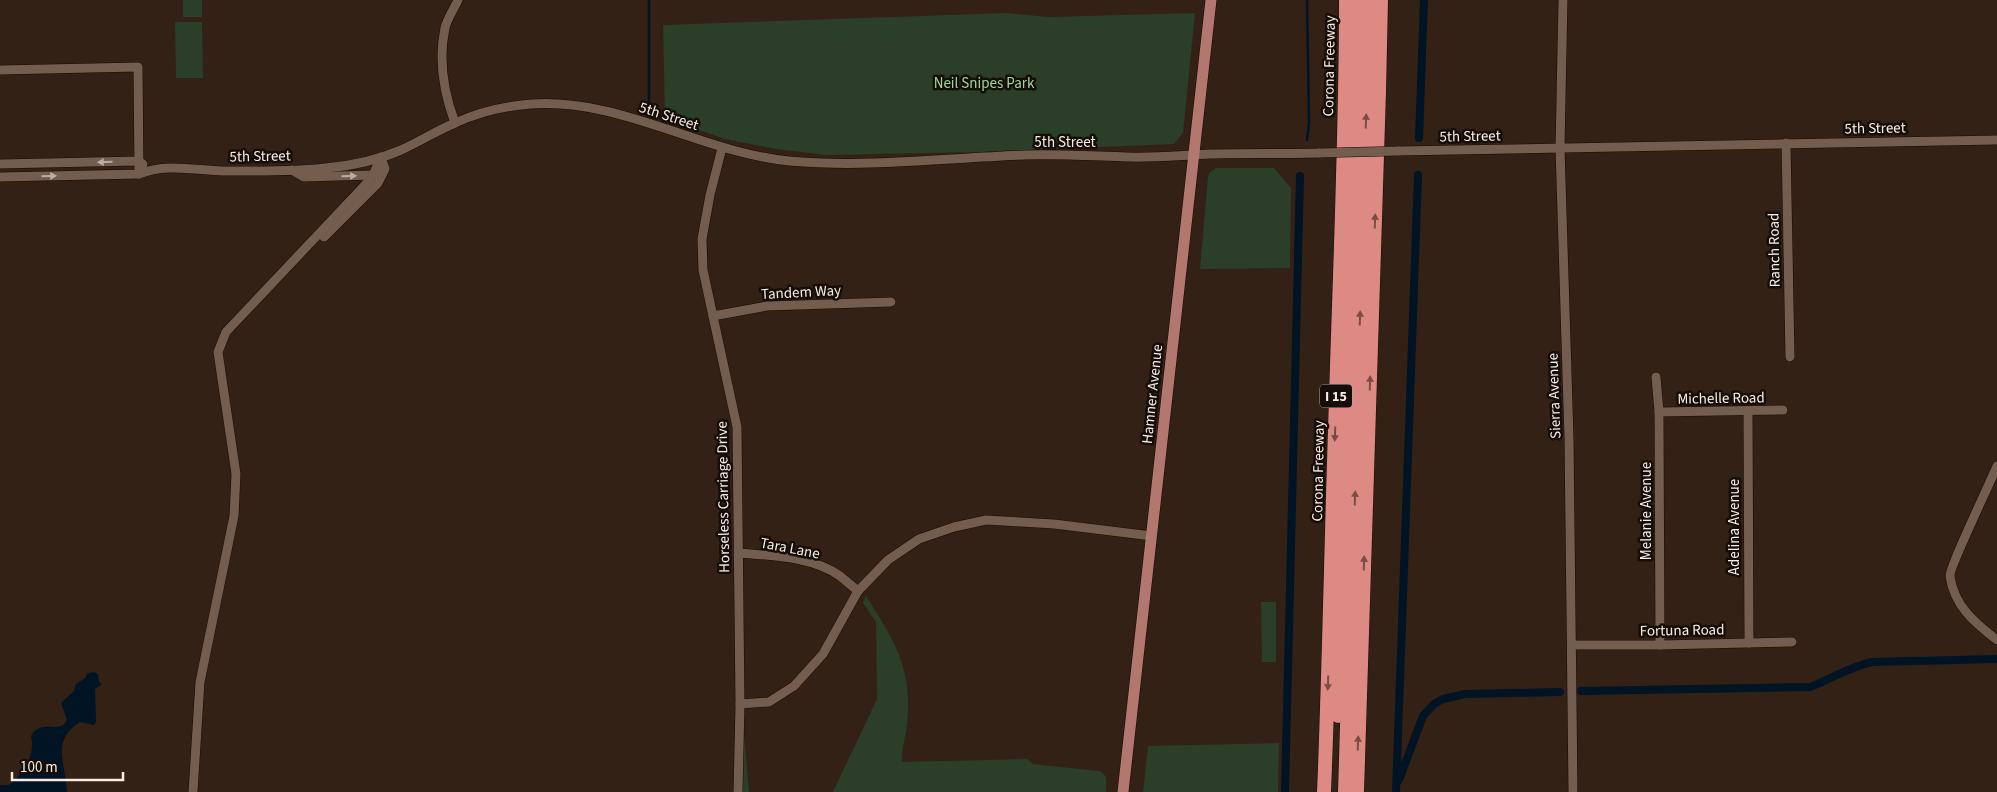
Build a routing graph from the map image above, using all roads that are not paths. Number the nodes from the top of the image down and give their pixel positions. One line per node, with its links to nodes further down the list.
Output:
1 (458, 0): 9 (street)
2 (1211, 0): 14 (main road, Hamner Avenue)
3 (1346, 0): 41 (highway, Corona Freeway / I 15, one-way to 41)
4 (1357, 0): 34 (highway)
5 (1368, 0): 34 (highway, one-way to 5)
6 (1380, 0): 42 (highway, I 15, one-way to 6)
7 (1563, 0): 13 (street, Sierra Avenue)
8 (0, 70): 16 (street)
9 (455, 123): 12 (street, 5th Street); 15 (street, 5th Street)
10 (1997, 140): 11 (street, 5th Street)
11 (1786, 143): 13 (street, 5th Street); 26 (street, Ranch Road)
12 (722, 148): 14 (street, 5th Street); 25 (street, Horseless Carriage Drive)
13 (1560, 148): 14 (street, 5th Street, bridge); 39 (street, Sierra Avenue)
14 (1193, 155): 32 (main road, Hamner Avenue)
15 (381, 157): 19 (street, 5th Street); 21 (street); 23 (street)
16 (138, 161): 17 (street, 5th Street, one-way to 17); 18 (street, 5th Street); 20 (street)
17 (0, 164)
18 (152, 168): 19 (street, 5th Street); 20 (street, 5th Street)
19 (292, 170): 21 (street, one-way to 21)
20 (139, 174): 22 (street, 5th Street, one-way to 20)
21 (373, 175): 23 (street)
22 (0, 177)
23 (256, 302): 44 (street)
24 (891, 302): 25 (street, Tandem Way)
25 (713, 316): 33 (street, Horseless Carriage Drive)
26 (1790, 357)
27 (1656, 377): 29 (street, Melanie Avenue)
28 (1783, 410): 30 (street, Michelle Road)
29 (1659, 412): 30 (street, Michelle Road); 40 (street, Melanie Avenue)
30 (1748, 412): 38 (street, Adelina Avenue)
31 (1997, 466): 36 (street)
32 (1152, 536): 35 (street); 46 (main road, Hamner Avenue)
33 (739, 553): 35 (street, Tara Lane); 43 (street, Horseless Carriage Drive)
34 (1347, 580): 41 (highway, I 15); 42 (highway); 48 (highway); 49 (highway)
35 (858, 592): 43 (street)
36 (1997, 640)
37 (1792, 642): 38 (street, Fortuna Road)
38 (1749, 643): 40 (street, Fortuna Road)
39 (1572, 645): 40 (street, Fortuna Road); 51 (street, Sierra Avenue)
40 (1660, 645)
41 (1330, 651): 47 (highway, Corona Freeway / I 15, one-way to 47)
42 (1361, 652): 50 (highway, I 15, one-way to 42)
43 (740, 704): 45 (street, Horseless Carriage Drive)
44 (193, 792)
45 (738, 792)
46 (1123, 792)
47 (1324, 792)
48 (1336, 792)
49 (1345, 792)
50 (1357, 792)
51 (1574, 792)

